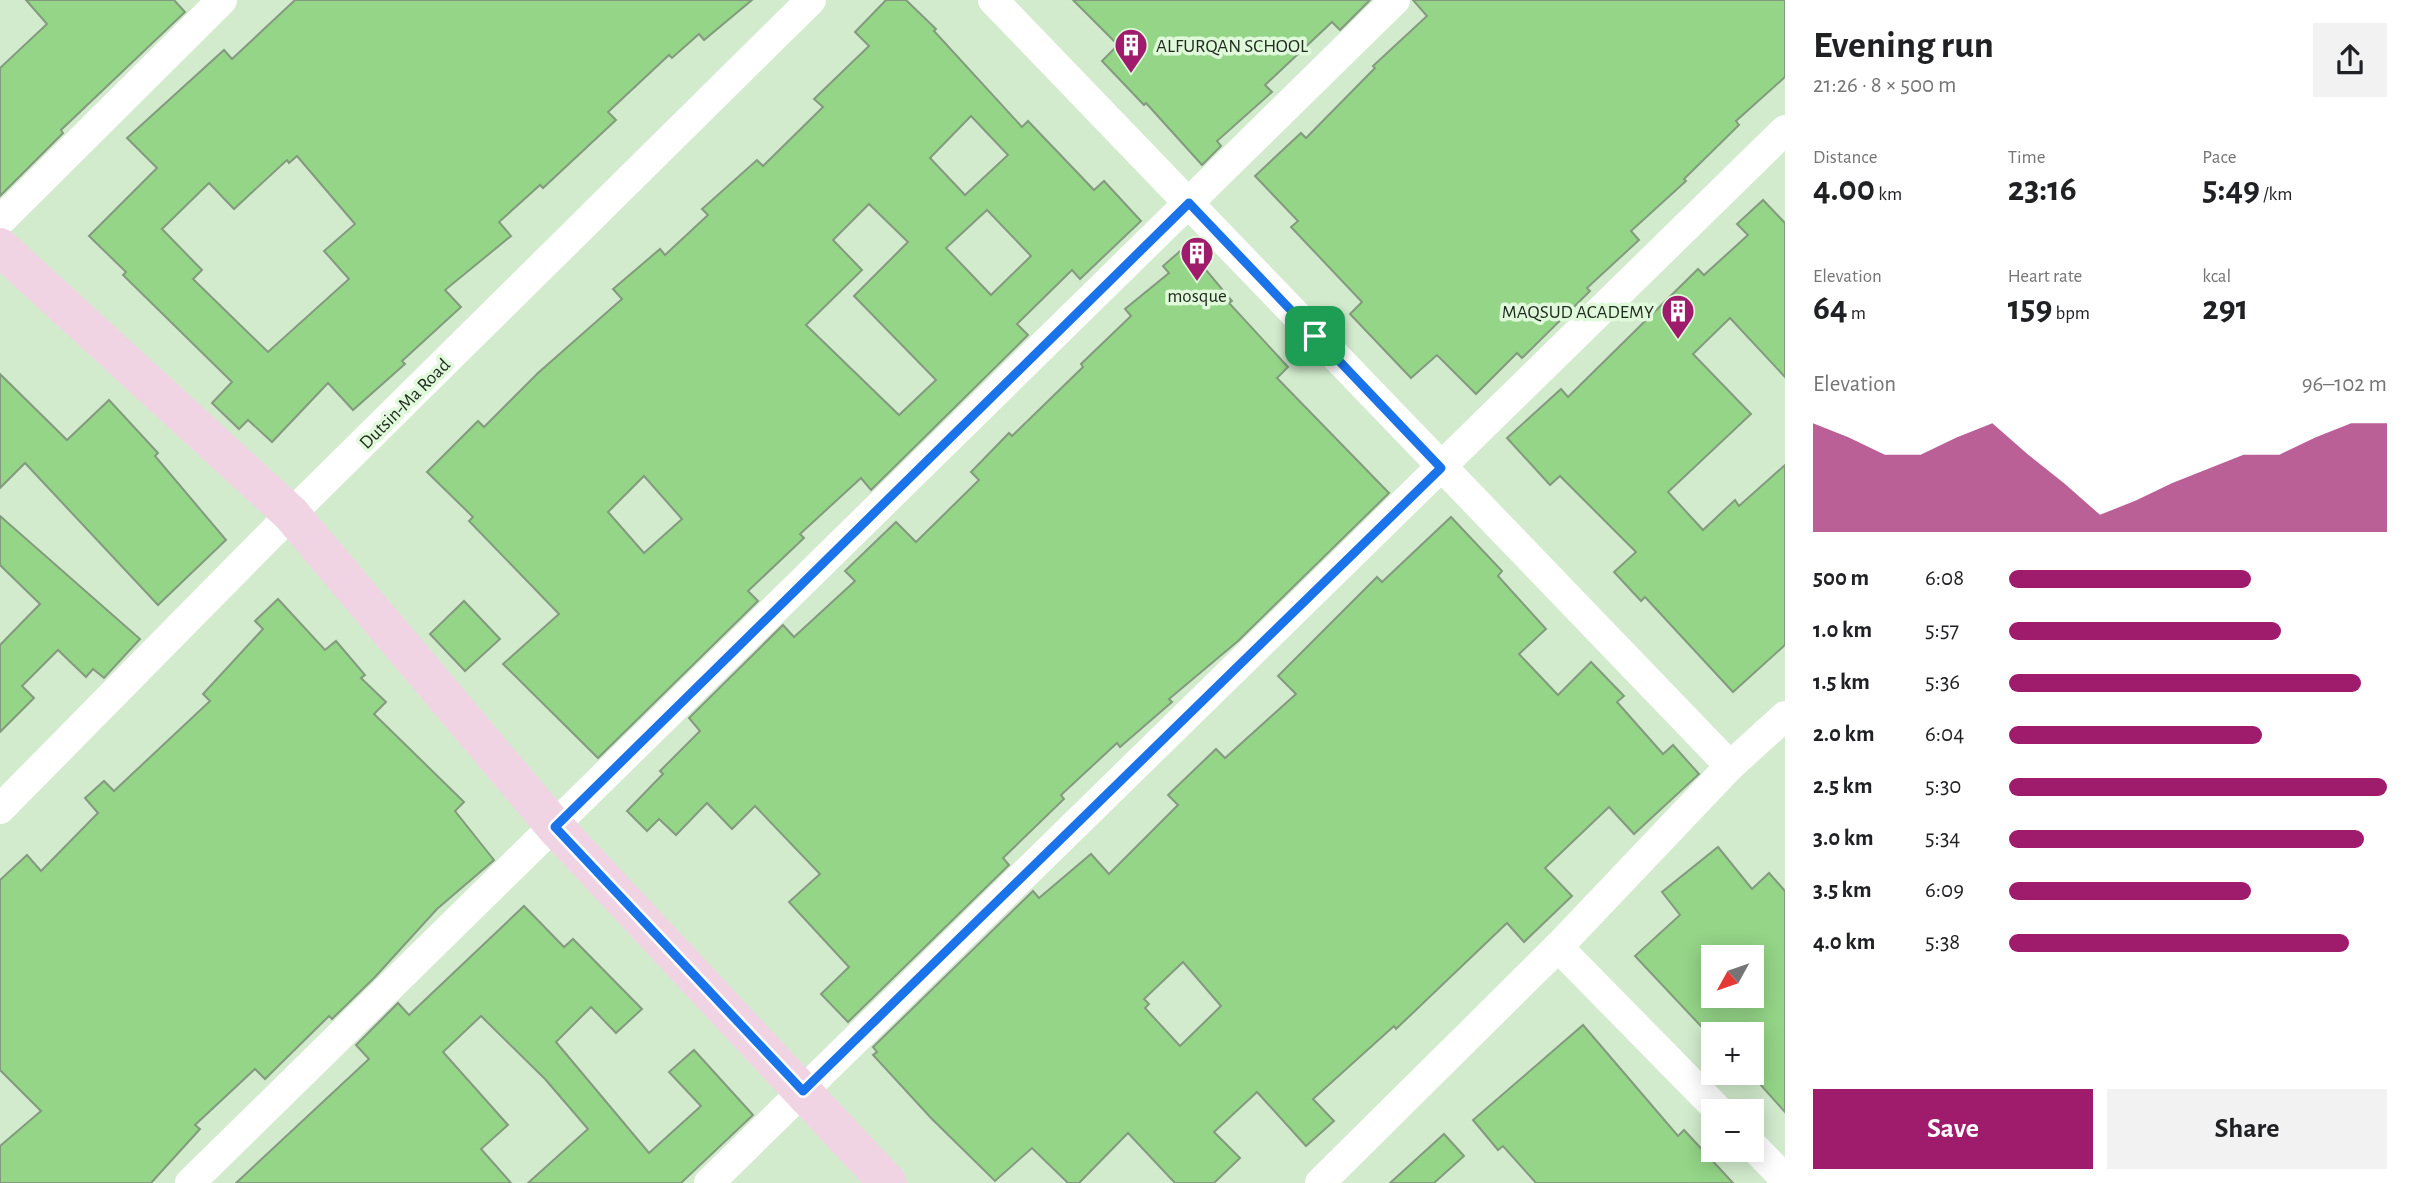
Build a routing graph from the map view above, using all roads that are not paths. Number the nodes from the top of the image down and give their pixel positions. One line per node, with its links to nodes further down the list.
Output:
1 (222, 0): 7 (street)
2 (811, 0): 10 (street, Dutsin-Ma Road)
3 (993, 0): 6 (street)
4 (1395, 0): 6 (street)
5 (1785, 130): 9 (street)
6 (1189, 203): 9 (street); 14 (street)
7 (0, 221)
8 (0, 247): 10 (street)
9 (1441, 468): 12 (street); 16 (street)
10 (290, 514): 13 (street, Dutsin-Ma Road); 14 (street)
11 (1785, 716): 12 (street)
12 (1730, 766): 15 (street)
13 (0, 809)
14 (555, 827): 16 (street); 20 (street)
15 (1558, 947): 17 (street); 23 (street)
16 (803, 1091): 21 (street); 22 (street)
17 (1707, 1099)
18 (1764, 1157): 19 (street)
19 (1785, 1179)
20 (190, 1183)
21 (709, 1183)
22 (888, 1183)
23 (1320, 1183)

